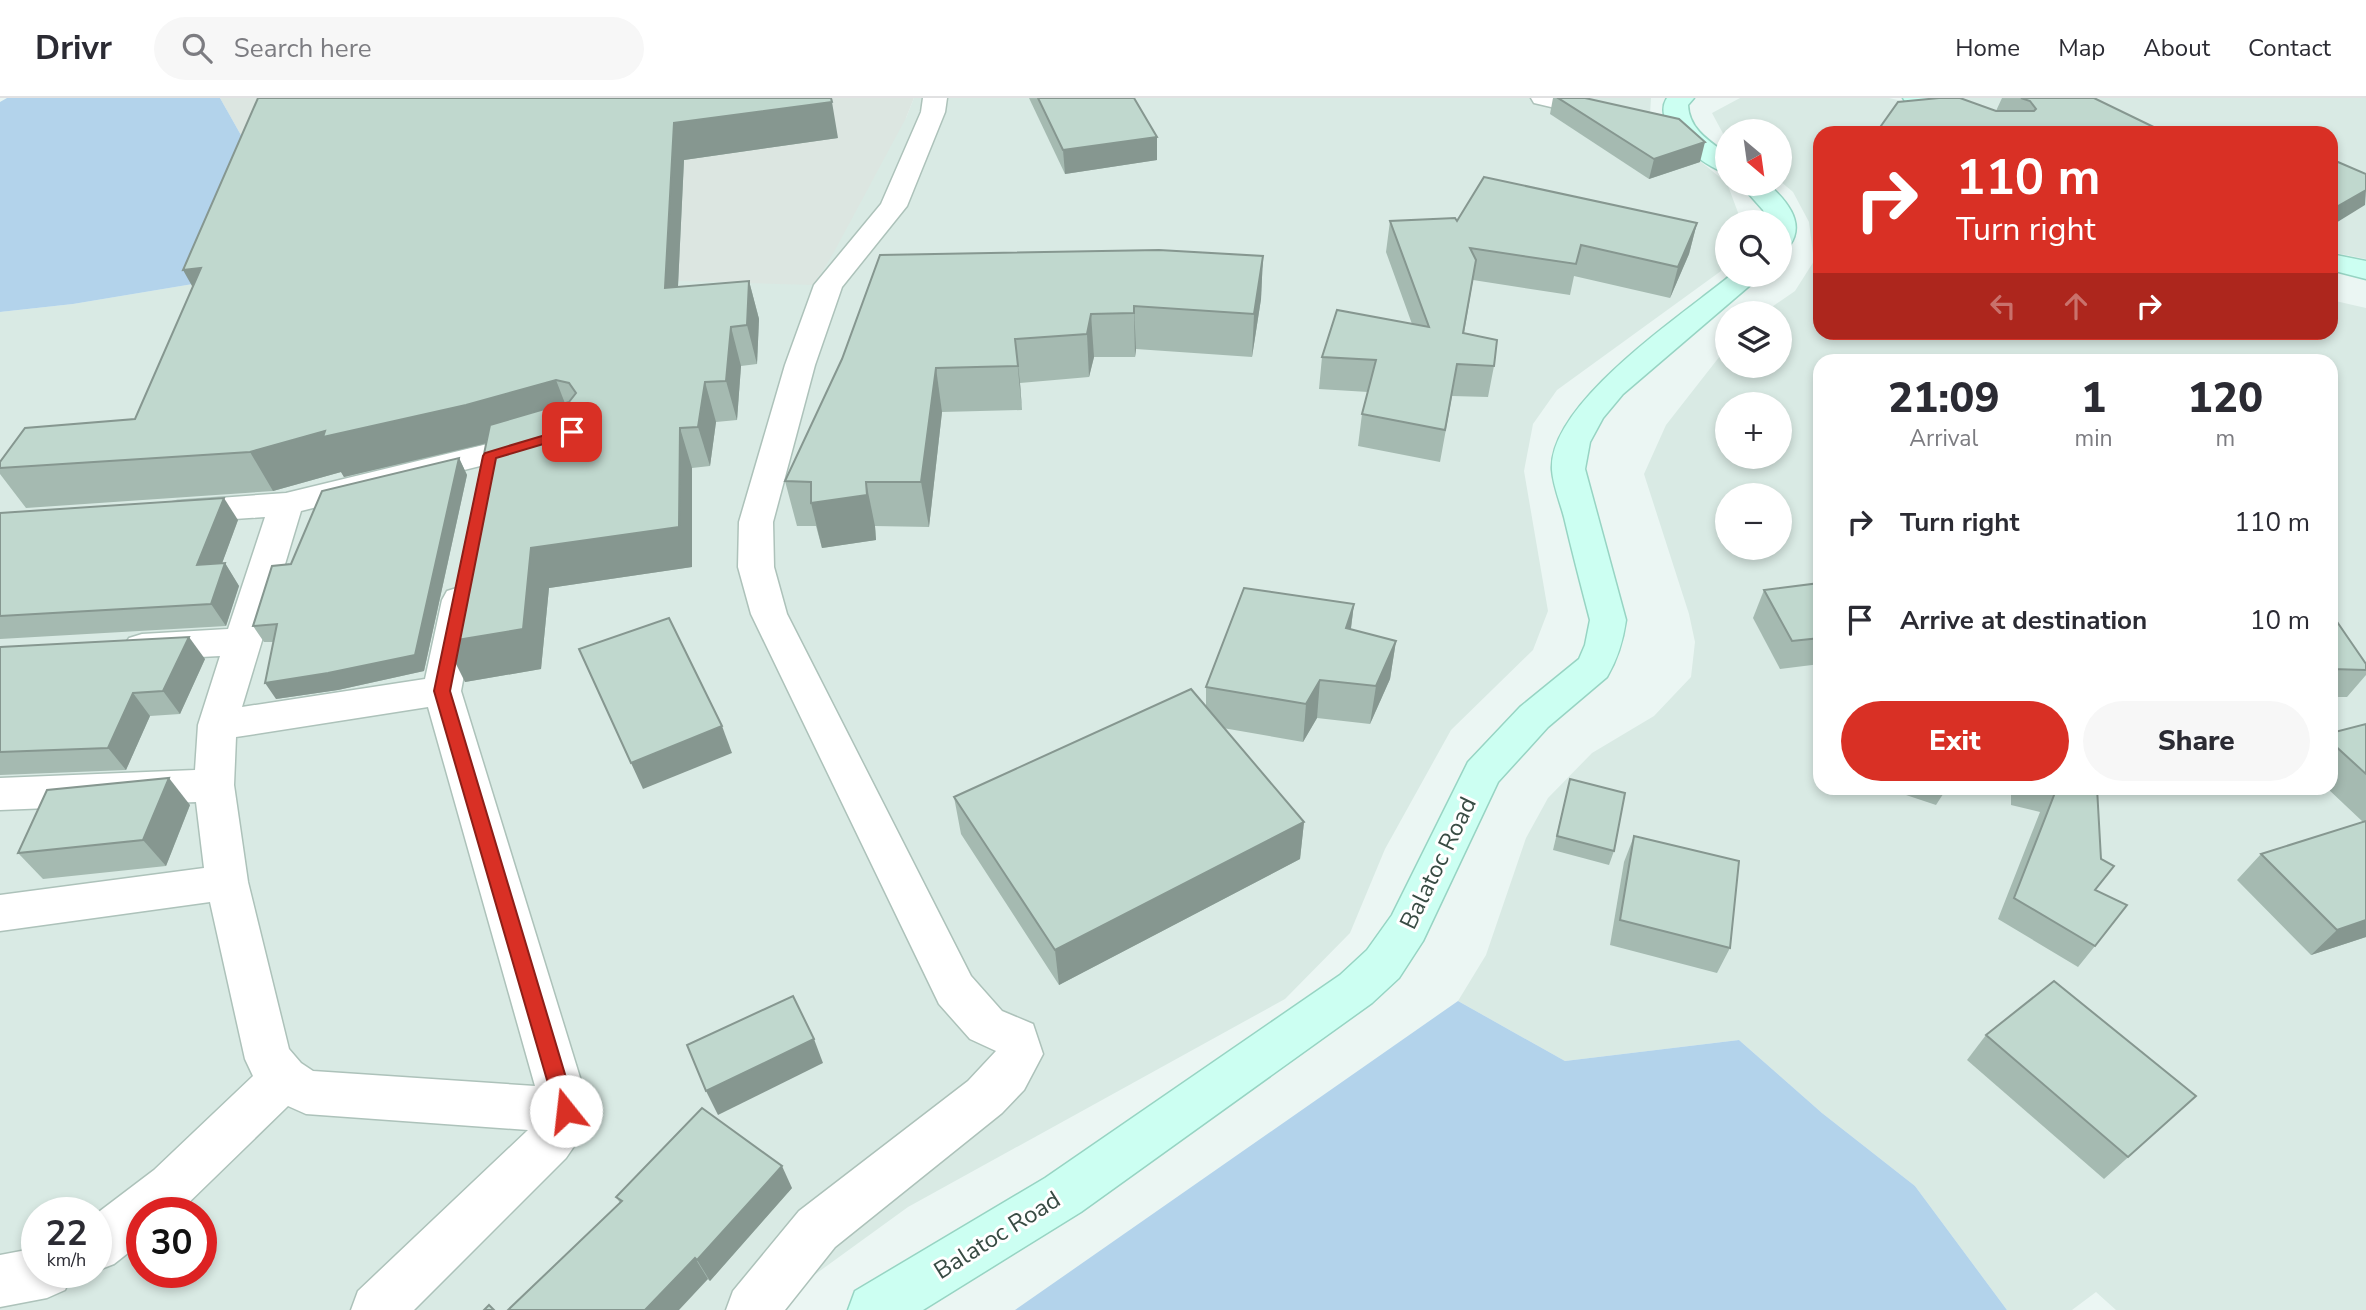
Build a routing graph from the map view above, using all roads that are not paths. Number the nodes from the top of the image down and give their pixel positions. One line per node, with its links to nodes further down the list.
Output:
1 (934, 98): 33 (street)
2 (1543, 98): 5 (street)
3 (1682, 98): 7 (main road)
4 (1915, 98): 6 (main road)
5 (1629, 118)
6 (1991, 126)
7 (1715, 157)
8 (1765, 196): 9 (main road)
9 (1776, 210)
10 (2338, 263): 11 (main road)
11 (2366, 270)
12 (1733, 287): 34 (main road, Balatoc Road)
13 (561, 435): 14 (street)
14 (490, 456): 15 (street); 16 (street)
15 (484, 489)
16 (286, 505): 17 (street); 19 (street)
17 (150, 513)
18 (468, 564): 21 (street)
19 (241, 642): 20 (street); 22 (street)
20 (107, 649)
21 (442, 691): 22 (street); 28 (street)
22 (217, 725): 23 (street)
23 (214, 785): 24 (street); 25 (street)
24 (0, 794)
25 (227, 882): 26 (street); 27 (street)
26 (0, 913)
27 (284, 1078): 28 (street); 29 (street)
28 (566, 1111): 32 (street)
29 (112, 1234)
30 (21, 1277): 31 (street)
31 (0, 1281)
32 (377, 1310)
33 (752, 1310)
34 (874, 1310)

